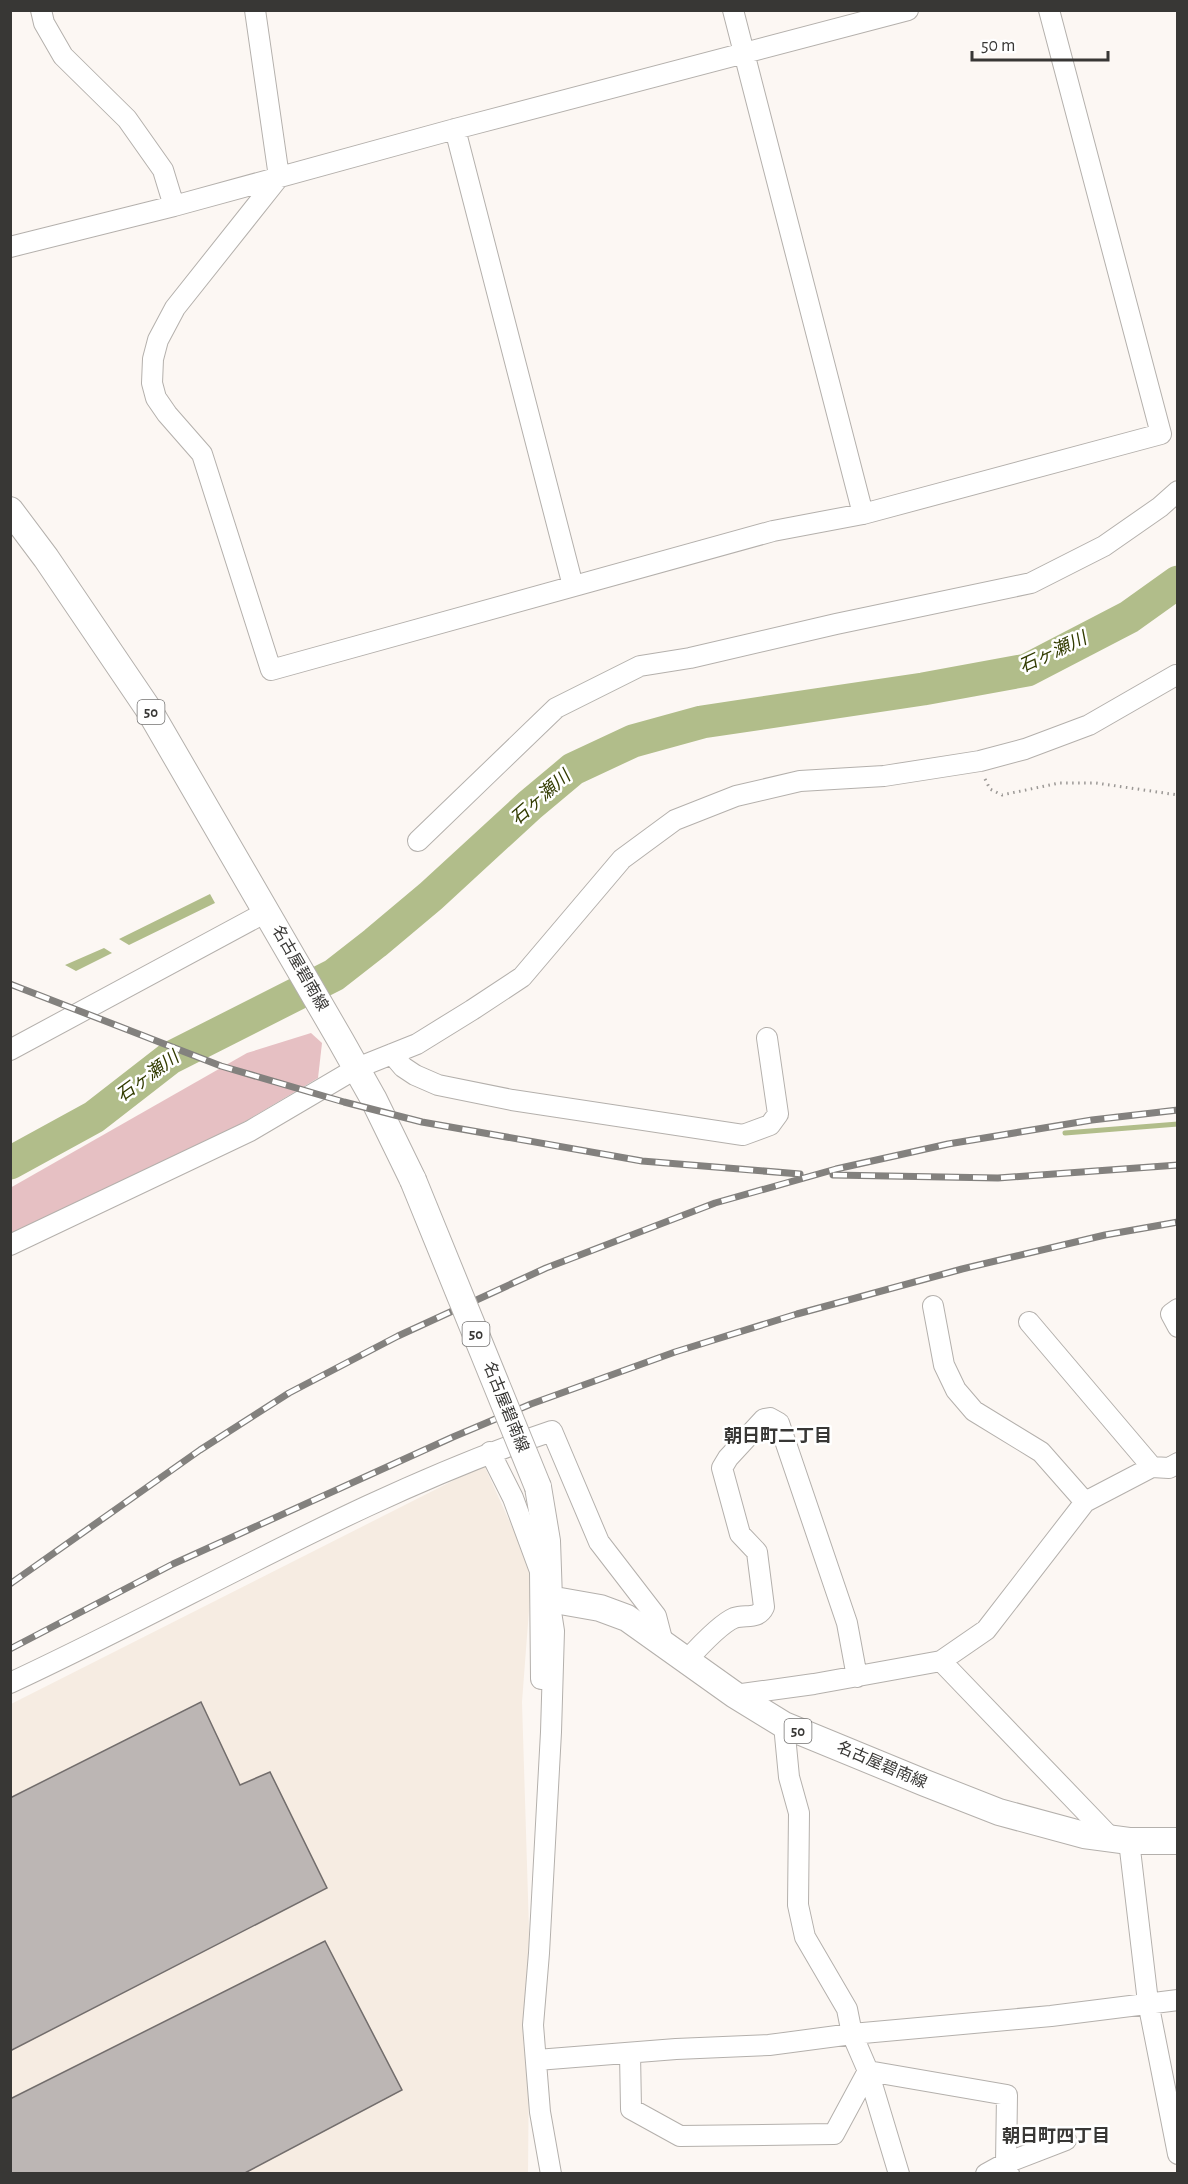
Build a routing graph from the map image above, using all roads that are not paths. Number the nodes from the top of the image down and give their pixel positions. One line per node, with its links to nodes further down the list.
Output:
1 (41, 10): 9 (street)
2 (255, 10): 8 (street)
3 (734, 10): 6 (street)
4 (908, 10): 6 (street)
5 (1050, 10): 13 (street)
6 (745, 54): 7 (street); 13 (street)
7 (455, 129): 8 (street); 14 (street)
8 (279, 177): 9 (street); 14 (street)
9 (174, 206): 10 (street)
10 (10, 248)
11 (1178, 491): 16 (street)
12 (10, 510): 17 (main road, 名古屋碧南線 / 50)
13 (863, 514): 14 (street)
14 (573, 586)
15 (1176, 675): 20 (street)
16 (418, 841)
17 (271, 918): 19 (street); 21 (main road, 名古屋碧南線 / 50)
18 (767, 1038): 20 (street)
19 (10, 1050)
20 (392, 1054): 21 (street)
21 (357, 1068): 22 (street); 31 (main road, 名古屋碧南線 / 50, bridge)
22 (10, 1245)
23 (933, 1306): 30 (street)
24 (1178, 1309): 26 (street)
25 (1029, 1322): 29 (street)
26 (1178, 1327)
27 (490, 1452): 32 (street); 36 (street); 39 (street)
28 (1178, 1463): 29 (street)
29 (1152, 1467): 30 (street)
30 (1085, 1502): 34 (street)
31 (549, 1599): 32 (main road, 名古屋碧南線 / 50); 39 (street)
32 (663, 1643): 33 (main road, 名古屋碧南線 / 50)
33 (687, 1660): 35 (street); 37 (main road, 名古屋碧南線 / 50)
34 (941, 1661): 35 (street); 40 (street)
35 (857, 1677): 37 (street)
36 (10, 1683)
37 (735, 1695): 38 (main road, 名古屋碧南線 / 50)
38 (783, 1725): 40 (main road, 名古屋碧南線 / 50); 44 (street)
39 (551, 1732): 46 (street)
40 (1120, 1840): 41 (main road, 名古屋碧南線 / 50); 43 (street)
41 (1178, 1841)
42 (1178, 2000): 43 (street)
43 (1148, 2002): 44 (street); 49 (street)
44 (852, 2034): 45 (street); 47 (street)
45 (630, 2053): 46 (street); 47 (street)
46 (537, 2060): 51 (street)
47 (868, 2071): 50 (street); 52 (street)
48 (1066, 2140): 50 (street)
49 (1178, 2154)
50 (1007, 2168): 53 (street)
51 (551, 2174)
52 (899, 2174)
53 (986, 2174)

